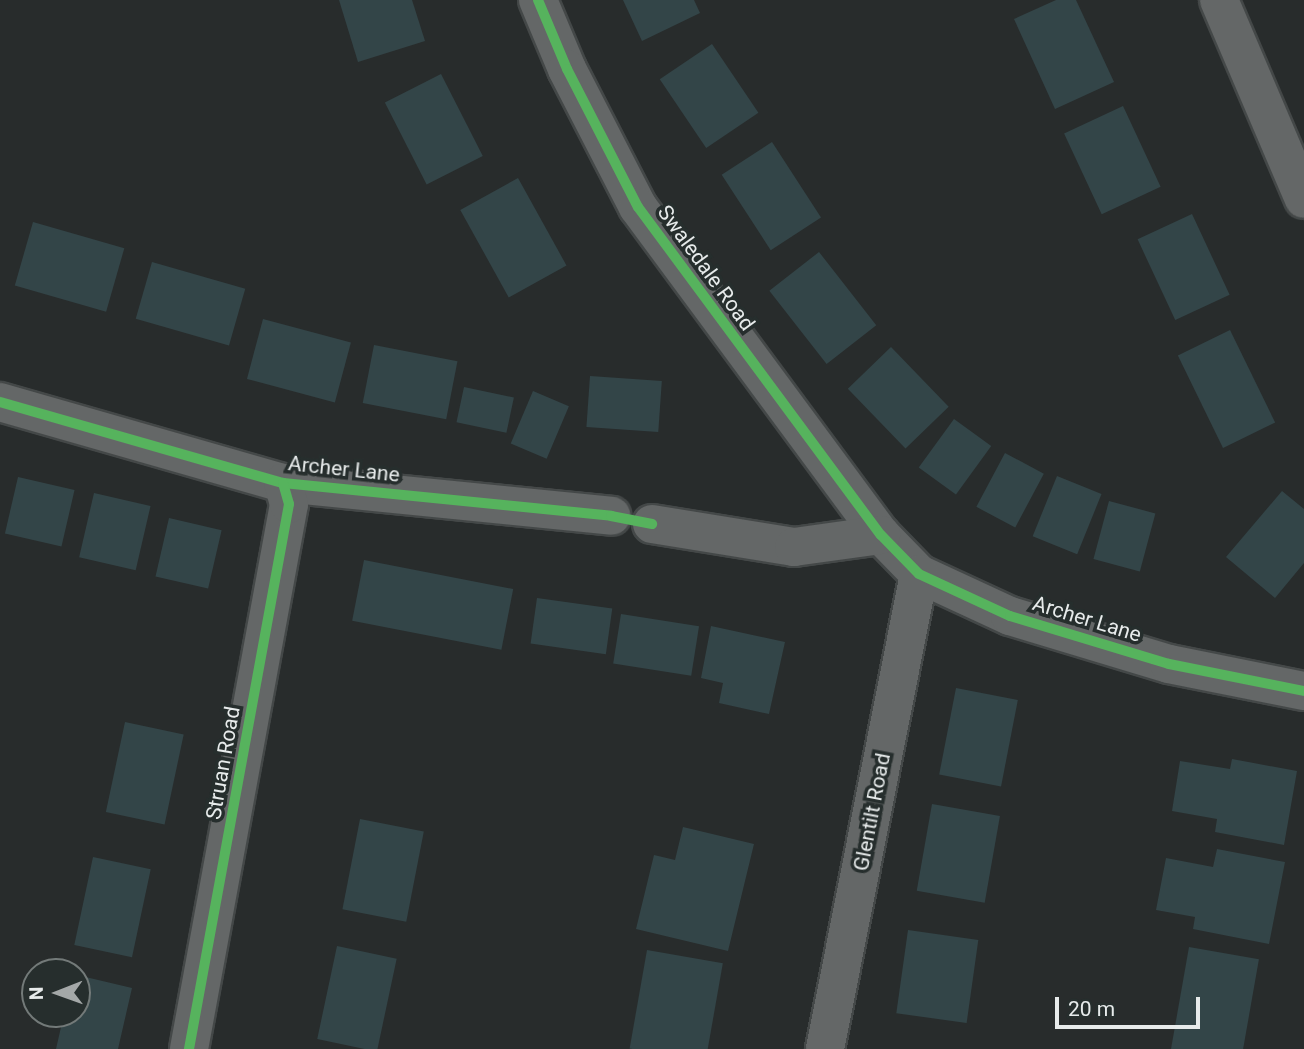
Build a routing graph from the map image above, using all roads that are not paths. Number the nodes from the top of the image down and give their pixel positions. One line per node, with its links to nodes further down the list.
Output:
1 (538, 0): 8 (street, Swaledale Road)
2 (1219, 0): 3 (street)
3 (1304, 199)
4 (0, 402): 5 (street, Archer Lane)
5 (283, 483): 6 (street, Archer Lane); 11 (street, Struan Road)
6 (611, 516)
7 (652, 524): 8 (street)
8 (881, 535): 9 (street, Archer Lane)
9 (919, 574): 10 (street, Archer Lane); 12 (street, Glentilt Road)
10 (1304, 691)
11 (189, 1049)
12 (825, 1049)

